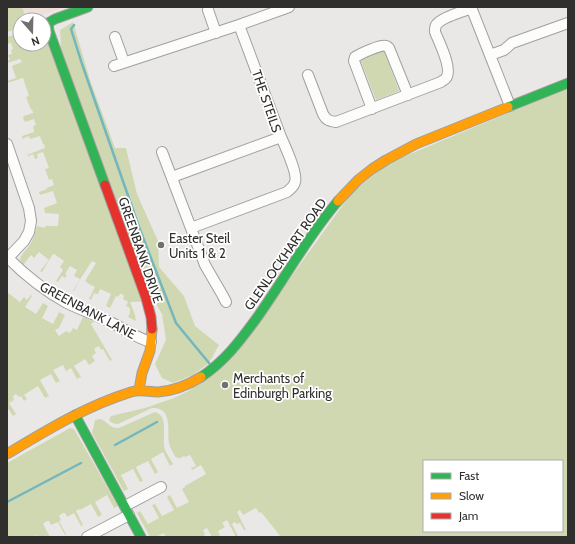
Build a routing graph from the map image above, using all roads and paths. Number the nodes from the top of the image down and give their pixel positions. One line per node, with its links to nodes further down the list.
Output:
1 (88, 7): 24 (street, GREENBANK DRIVE)
2 (289, 7): 6 (street)
3 (472, 8): 9 (street); 14 (street)
4 (208, 10): 7 (street)
5 (568, 23): 9 (street)
6 (240, 25): 7 (street); 17 (street, THE STEILS)
7 (216, 33): 10 (street)
8 (116, 36): 10 (street)
9 (490, 55): 15 (street)
10 (124, 62): 11 (street)
11 (114, 66)
12 (308, 75): 16 (street)
13 (568, 83): 15 (street, GLENLOCKHART ROAD)
14 (408, 95): 16 (street); 16 (street)
15 (510, 106): 25 (street, GLENLOCKHART ROAD)
16 (372, 109)
17 (281, 137): 20 (street, THE STEILS); 21 (street)
18 (7, 144): 22 (street)
19 (162, 152): 20 (street)
20 (172, 177): 21 (street)
21 (191, 228): 23 (street)
22 (8, 259): 24 (street, GREENBANK LANE)
23 (226, 302)
24 (151, 342): 25 (street, GREENBANK DRIVE)
25 (139, 390): 26 (street)
26 (75, 415): 27 (street); 29 (street)
27 (7, 454)
28 (160, 486): 29 (street)
29 (127, 510): 30 (street); 31 (street)
30 (87, 537)
31 (141, 537)

